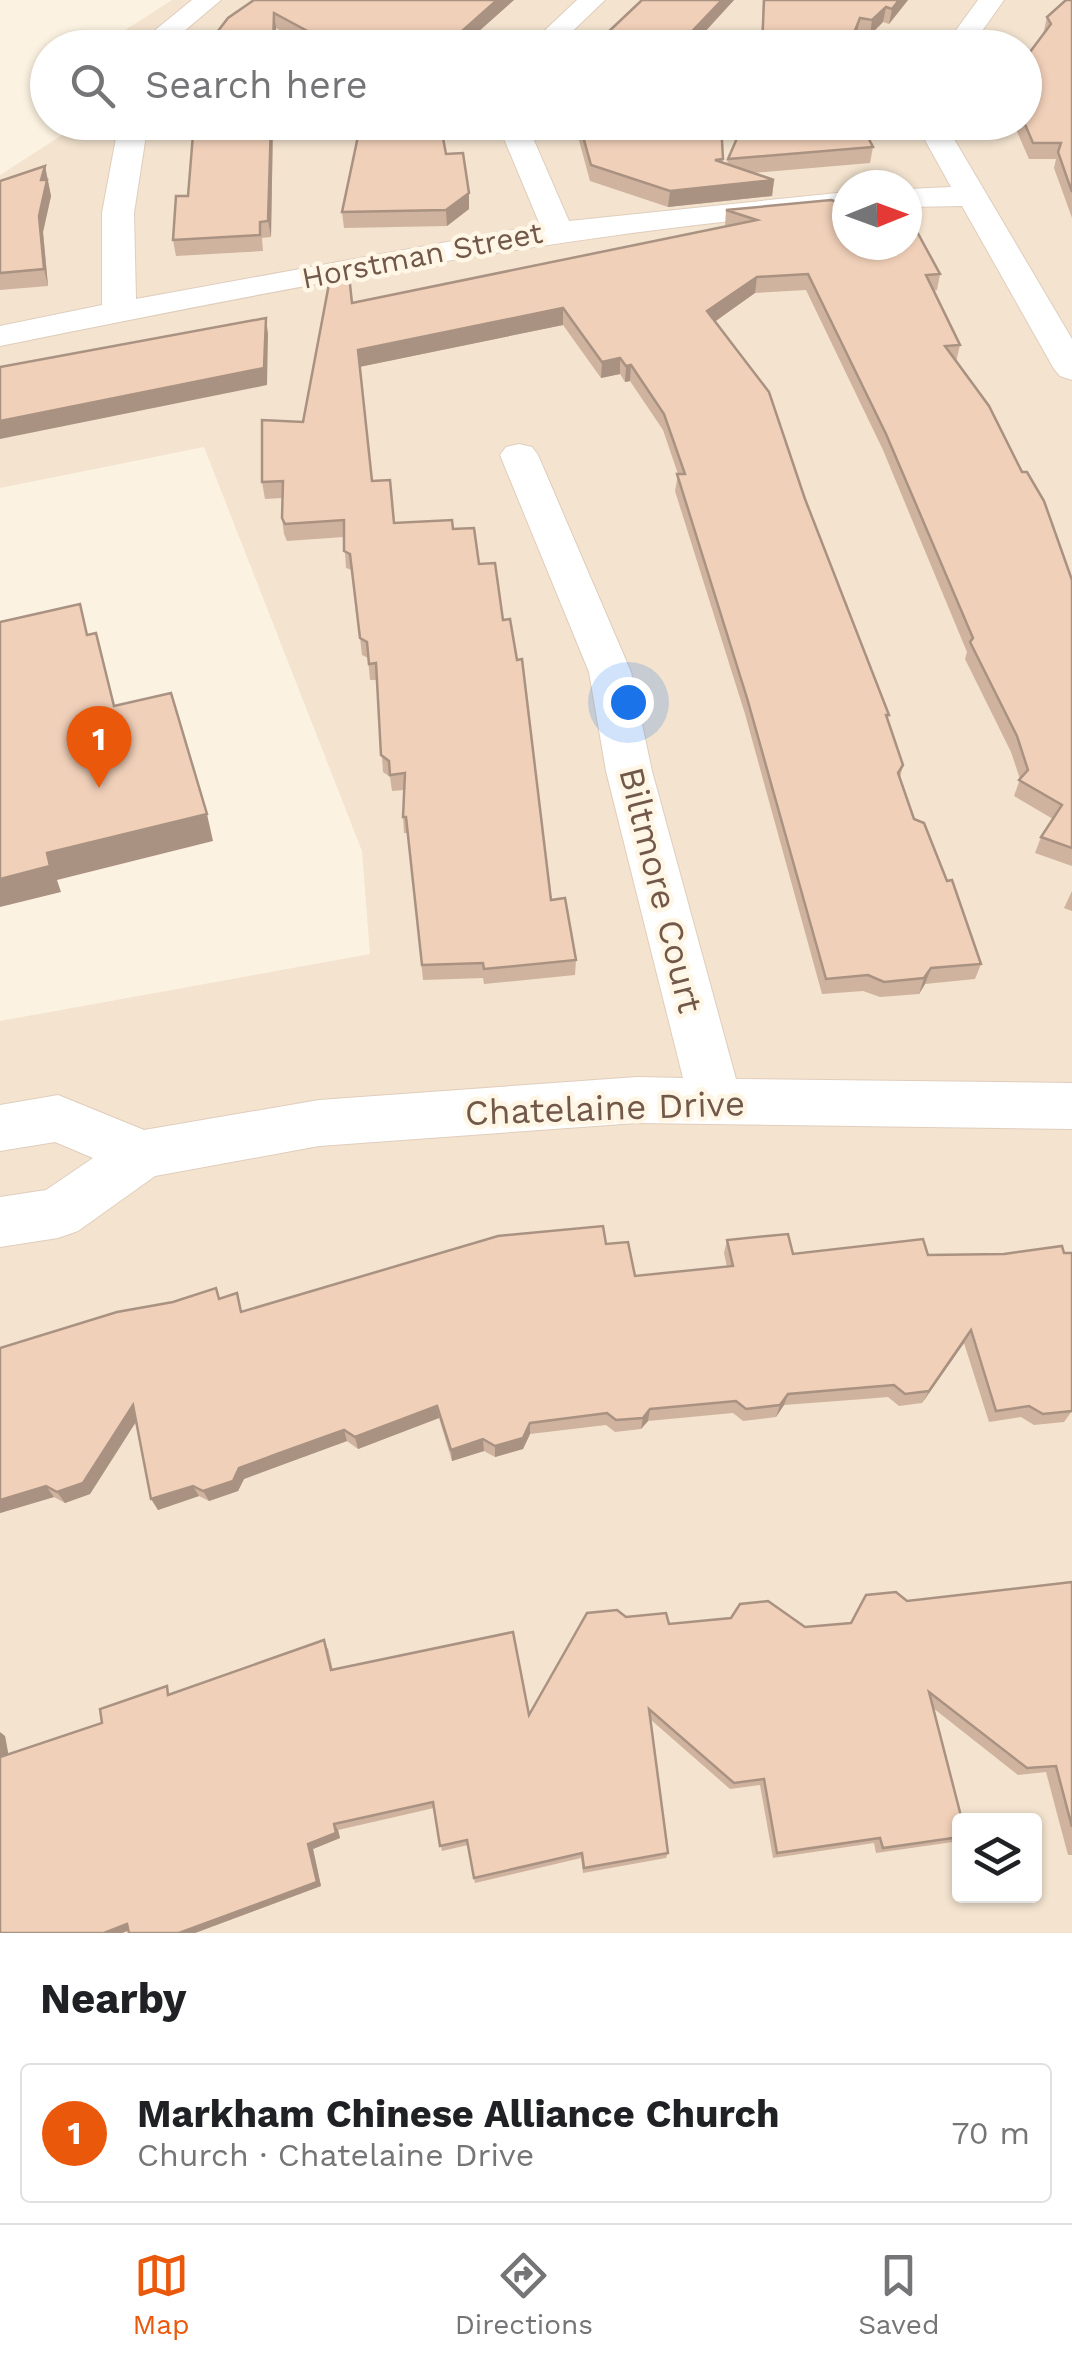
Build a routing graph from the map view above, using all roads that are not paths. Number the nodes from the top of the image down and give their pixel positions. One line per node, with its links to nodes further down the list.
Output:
1 (208, 0): 4 (street)
2 (592, 0): 5 (street)
3 (991, 0): 6 (street)
4 (169, 30)
5 (559, 30)
6 (969, 30)
7 (131, 140): 14 (street)
8 (519, 140): 13 (street)
9 (939, 140): 10 (street)
10 (973, 196): 11 (street); 16 (street)
11 (922, 198)
12 (832, 202): 13 (street, Horstman Street)
13 (557, 230): 14 (street, Horstman Street)
14 (119, 312): 15 (street, Horstman Street)
15 (0, 336)
16 (1072, 369)
17 (519, 455): 18 (street, Biltmore Court)
18 (716, 1102): 19 (street, Chatelaine Drive); 21 (street, Chatelaine Drive)
19 (1072, 1106)
20 (0, 1128): 21 (street)
21 (142, 1154): 22 (street, Chatelaine Drive)
22 (0, 1222)

